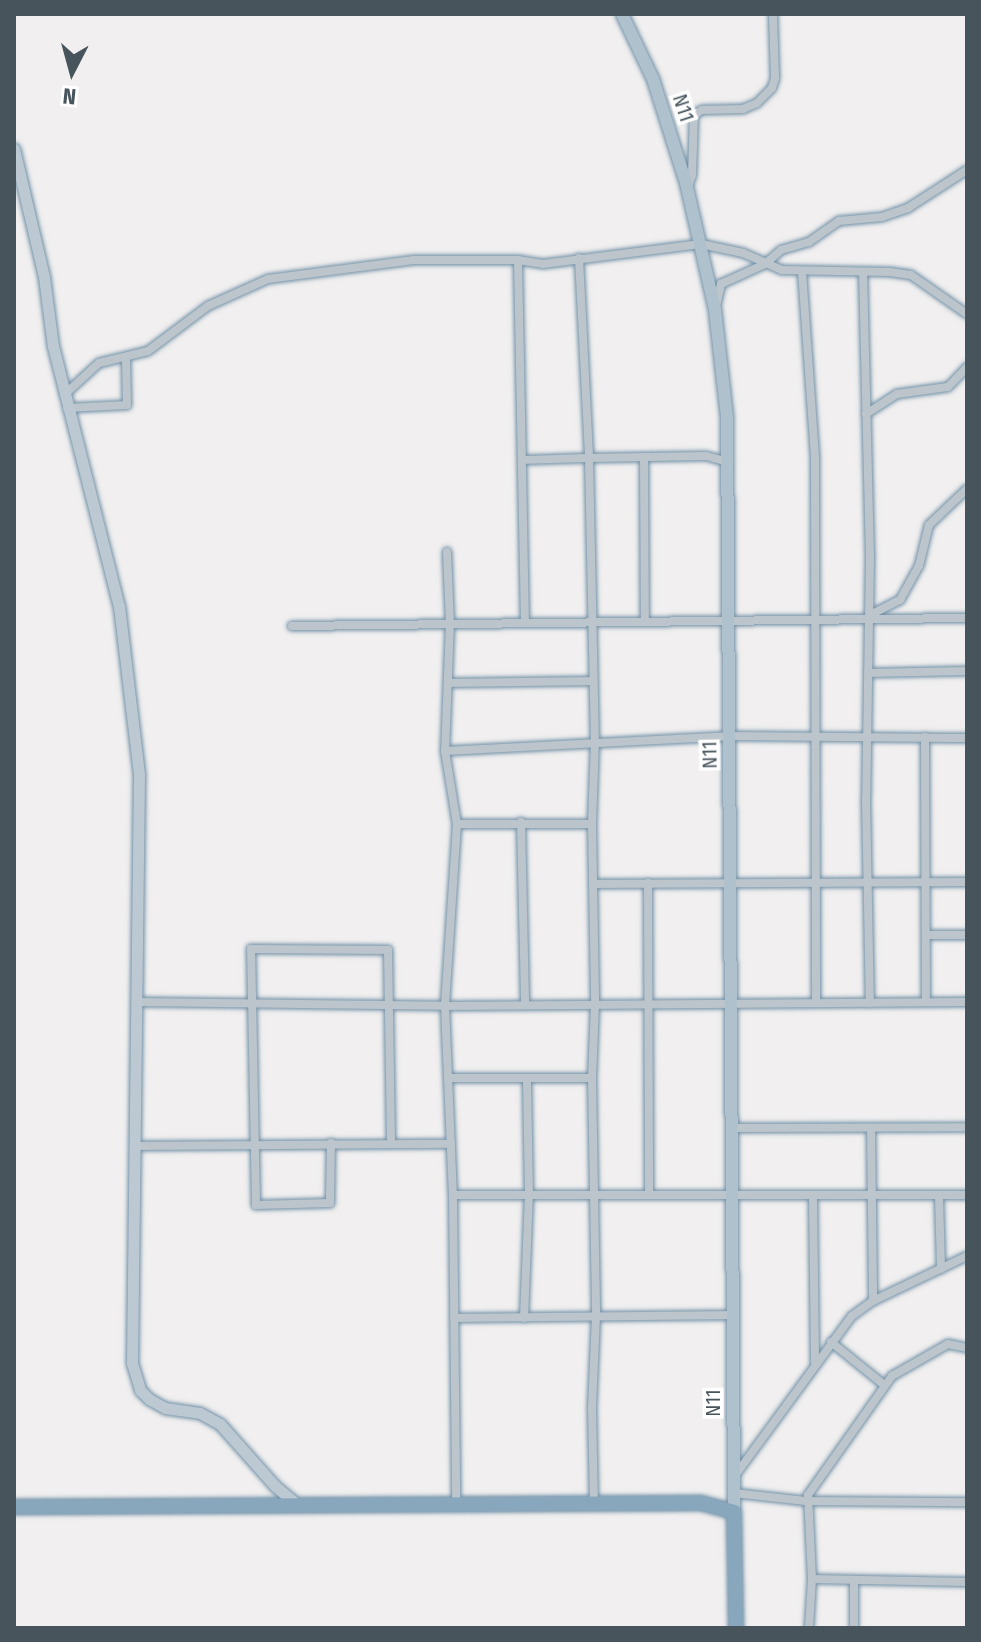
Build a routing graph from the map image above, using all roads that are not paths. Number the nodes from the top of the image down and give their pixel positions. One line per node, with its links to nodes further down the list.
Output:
1 (622, 14): 5 (main road, N11)
2 (773, 14): 5 (street)
3 (14, 149): 16 (street)
4 (967, 170): 9 (street)
5 (686, 194): 6 (main road, N11)
6 (701, 244): 7 (street); 9 (street); 12 (main road, N11)
7 (579, 258): 8 (street); 20 (street)
8 (518, 260): 14 (street); 21 (street)
9 (765, 264): 10 (street); 12 (street)
10 (802, 271): 11 (street); 26 (street)
11 (863, 272): 13 (street); 18 (street)
12 (715, 310): 22 (main road, N11)
13 (967, 314)
14 (126, 357): 16 (street); 17 (street)
15 (967, 367): 18 (street)
16 (64, 395): 17 (street)
17 (67, 408): 57 (street)
18 (866, 414): 27 (street)
19 (644, 457): 20 (street); 22 (street); 29 (street)
20 (589, 458): 21 (street); 32 (street)
21 (524, 460): 31 (street)
22 (729, 462): 25 (main road, N11)
23 (967, 489): 27 (street)
24 (447, 552): 30 (street)
25 (729, 618): 26 (street); 29 (street); 38 (main road, N11)
26 (816, 618): 27 (street); 40 (street)
27 (870, 618): 28 (street); 35 (street)
28 (967, 618)
29 (645, 621): 32 (street)
30 (450, 623): 31 (street); 33 (street); 37 (street)
31 (525, 623): 32 (street)
32 (592, 623): 36 (street)
33 (292, 626)
34 (967, 671): 35 (street)
35 (868, 673): 39 (street)
36 (593, 681): 37 (street); 43 (street)
37 (449, 683): 44 (street)
38 (729, 736): 40 (street); 43 (street); 51 (main road, N11)
39 (866, 736): 40 (street); 41 (street); 53 (street)
40 (816, 737): 52 (street)
41 (925, 737): 42 (street); 48 (street)
42 (967, 738)
43 (595, 742): 44 (street); 47 (street)
44 (445, 751): 46 (street)
45 (521, 822): 46 (street); 47 (street); 66 (street)
46 (457, 824): 68 (street)
47 (592, 824): 54 (street)
48 (926, 882): 49 (street); 53 (street); 55 (street)
49 (967, 882)
50 (648, 883): 51 (street); 54 (street); 65 (street)
51 (731, 883): 52 (street); 60 (main road, N11)
52 (817, 883): 53 (street); 61 (street)
53 (869, 883): 62 (street)
54 (593, 884): 64 (street)
55 (926, 935): 56 (street); 58 (street)
56 (967, 935)
57 (137, 1002): 63 (street); 79 (street)
58 (926, 1002): 59 (street); 62 (street)
59 (967, 1002)
60 (732, 1003): 61 (street); 65 (street); 73 (main road, N11)
61 (816, 1003): 62 (street)
62 (870, 1003)
63 (252, 1004): 67 (street); 67 (street); 75 (street)
64 (595, 1004): 65 (street); 66 (street); 71 (street)
65 (647, 1004): 83 (street)
66 (525, 1005): 68 (street)
67 (389, 1006): 68 (street); 77 (street)
68 (445, 1006): 69 (street)
69 (449, 1078): 70 (street); 78 (street)
70 (527, 1078): 71 (street); 81 (street)
71 (592, 1078): 82 (street)
72 (967, 1127): 74 (street)
73 (732, 1128): 74 (street); 84 (main road, N11)
74 (871, 1128): 87 (street)
75 (254, 1143): 76 (street); 76 (street); 79 (street)
76 (331, 1143): 77 (street)
77 (391, 1144): 78 (street)
78 (451, 1144): 80 (street)
79 (135, 1146): 105 (street)
80 (453, 1195): 81 (street); 94 (street)
81 (529, 1195): 82 (street); 95 (street)
82 (595, 1195): 83 (street); 93 (street)
83 (649, 1195): 84 (street)
84 (733, 1195): 86 (street); 92 (main road, N11)
85 (967, 1195): 88 (street)
86 (813, 1196): 87 (street); 98 (street)
87 (872, 1196): 88 (street); 91 (street)
88 (939, 1196): 90 (street)
89 (967, 1256): 90 (street)
90 (941, 1269): 91 (street)
91 (873, 1301): 96 (street)
92 (733, 1315): 93 (street); 100 (main road, N11)
93 (596, 1316): 95 (street); 104 (street)
94 (454, 1318): 95 (street); 106 (street)
95 (524, 1318)
96 (831, 1342): 98 (street); 99 (street)
97 (967, 1348): 99 (street)
98 (815, 1363): 100 (street)
99 (883, 1384): 102 (street)
100 (733, 1477): 101 (main road, N11)
101 (734, 1493): 102 (street); 108 (main road, N11)
102 (806, 1501): 103 (street); 109 (street)
103 (967, 1502)
104 (594, 1504): 106 (highway); 108 (highway)
105 (299, 1505): 106 (highway); 107 (highway)
106 (456, 1505)
107 (14, 1507)
108 (734, 1512): 112 (highway)
109 (812, 1579): 110 (street); 113 (street)
110 (854, 1580): 111 (street); 114 (street)
111 (967, 1582)
112 (736, 1628)
113 (809, 1628)
114 (854, 1628)

